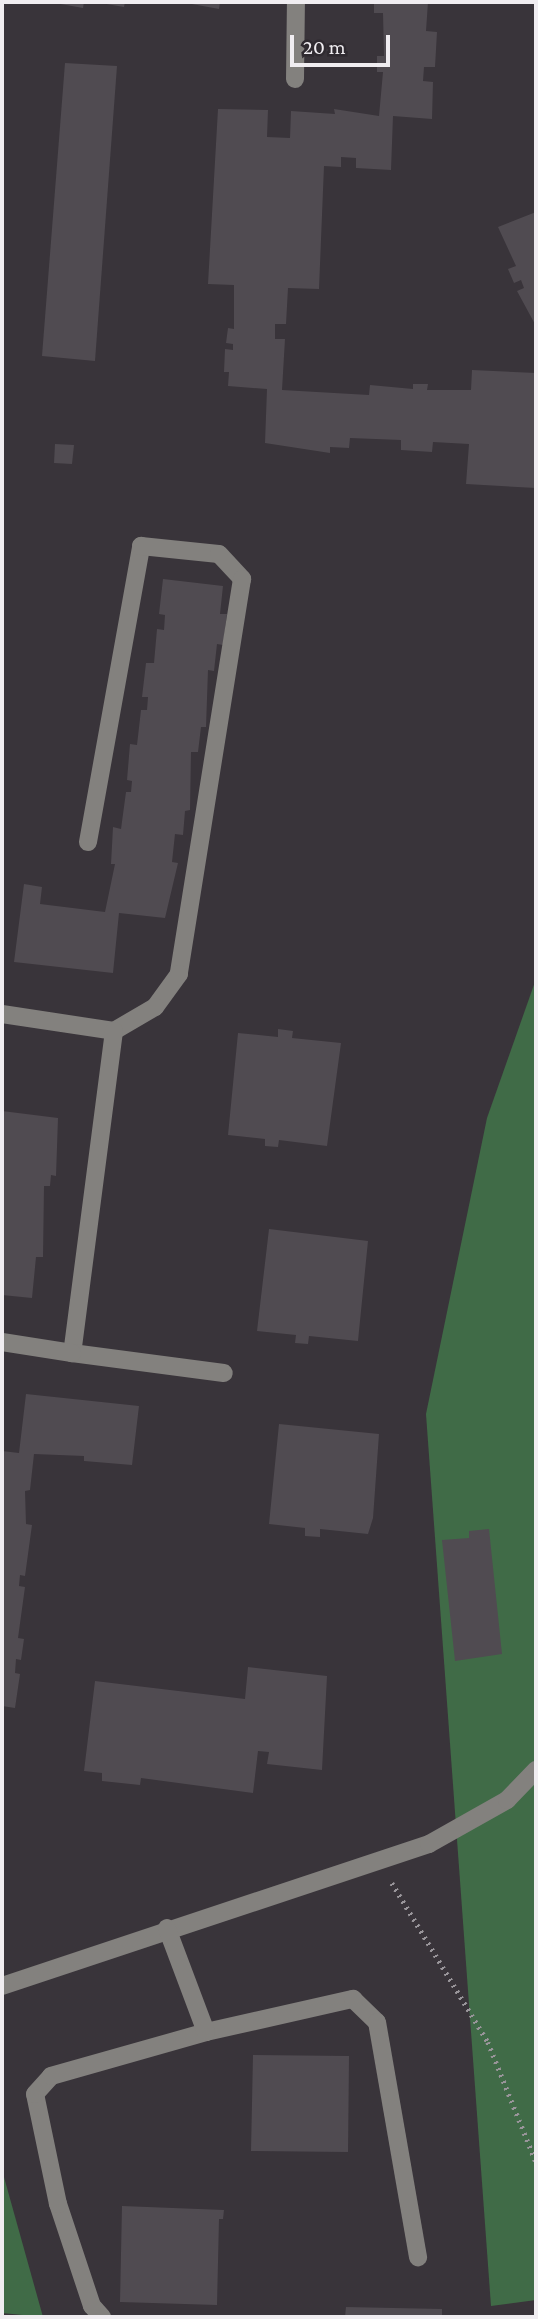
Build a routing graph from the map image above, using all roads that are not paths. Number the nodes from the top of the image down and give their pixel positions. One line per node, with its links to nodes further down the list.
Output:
1 (296, 2): 2 (street)
2 (295, 79)
3 (88, 842): 5 (street)
4 (2, 1014): 5 (street)
5 (114, 1031): 7 (street)
6 (2, 1342): 7 (street)
7 (72, 1353): 8 (street)
8 (224, 1373)
9 (536, 1770): 10 (street)
10 (167, 1928): 11 (street); 12 (street)
11 (2, 1986)
12 (206, 2032): 13 (street); 14 (street)
13 (418, 2258)
14 (102, 2317)

